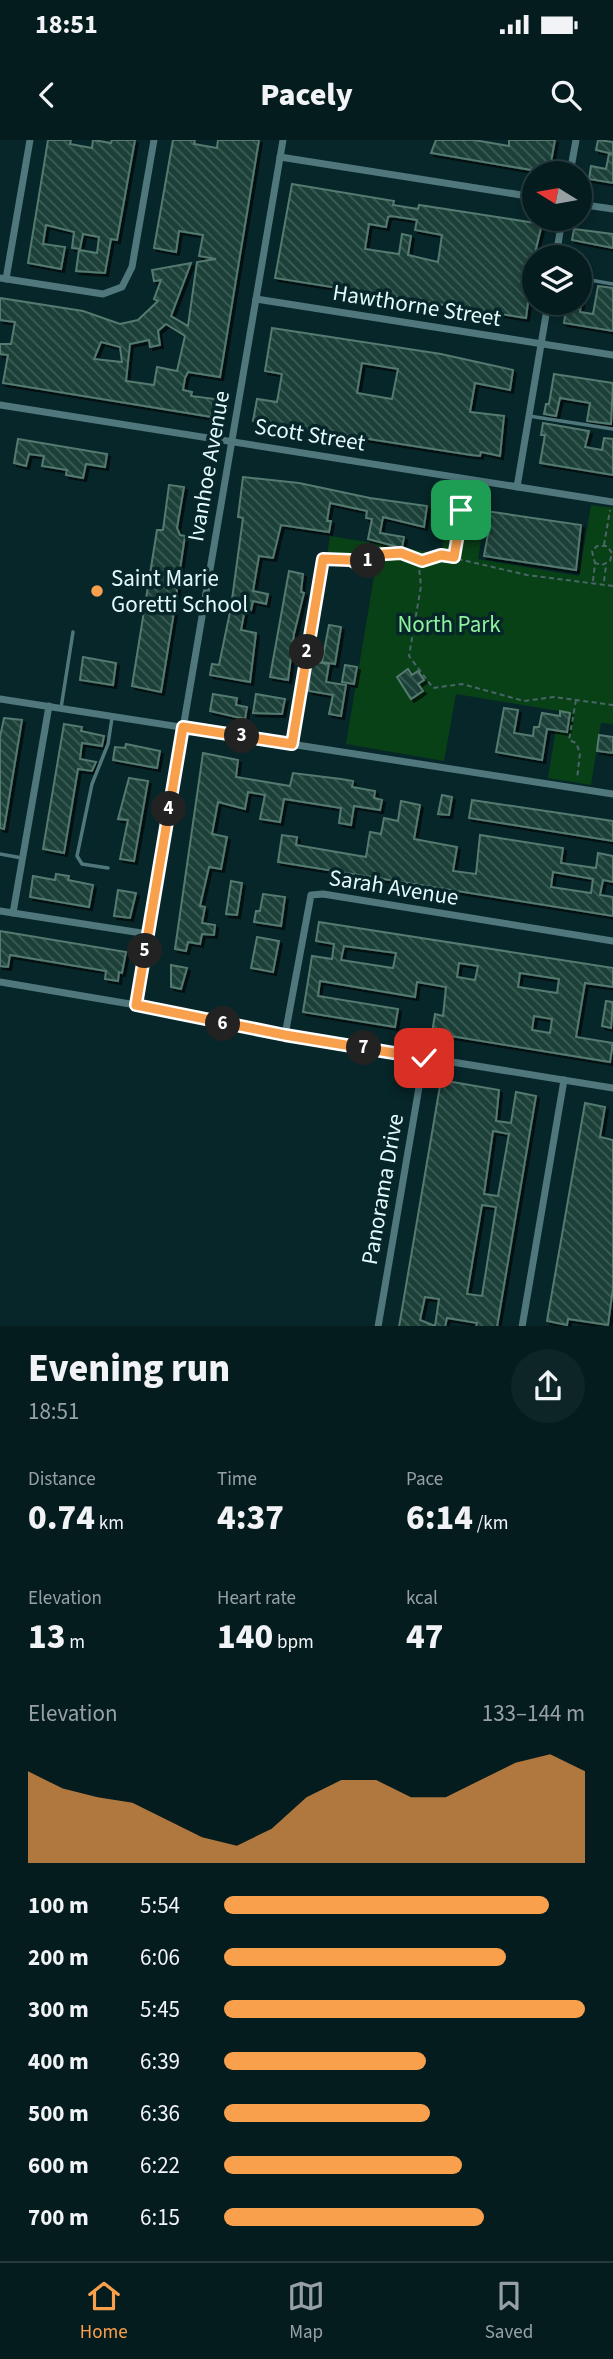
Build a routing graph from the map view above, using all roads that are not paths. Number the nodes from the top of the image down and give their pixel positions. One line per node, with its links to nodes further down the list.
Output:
1 (30, 140): 10 (street)
2 (154, 140): 10 (street)
3 (283, 140): 5 (street, Ivanhoe Avenue)
4 (576, 140): 6 (street)
5 (280, 156): 7 (street); 13 (street, Ivanhoe Avenue)
6 (572, 161)
7 (522, 195)
8 (592, 206): 9 (street)
9 (613, 209)
10 (3, 279)
11 (592, 280): 12 (lane)
12 (613, 284)
13 (256, 299): 15 (street, Hawthorne Street); 20 (street, Ivanhoe Avenue)
14 (546, 315): 15 (street)
15 (542, 344): 16 (street, Hawthorne Street); 18 (street)
16 (613, 355)
17 (0, 405): 20 (street, Scott Street)
18 (529, 416): 19 (lane); 21 (street)
19 (613, 429)
20 (231, 441): 21 (street, Scott Street); 29 (street, Ivanhoe Avenue)
21 (517, 487): 22 (street, Scott Street)
22 (612, 502)
23 (323, 559): 30 (lane)
24 (72, 632): 27 (lane)
25 (0, 699): 26 (street)
26 (48, 706): 27 (street); 33 (street)
27 (61, 708): 28 (street)
28 (113, 716): 29 (street); 34 (lane)
29 (183, 727): 30 (street); 37 (street, Ivanhoe Avenue)
30 (292, 744): 31 (street)
31 (613, 794)
32 (0, 853): 33 (lane)
33 (23, 858): 36 (street)
34 (108, 868)
35 (0, 911): 36 (street)
36 (13, 913): 37 (street)
37 (148, 934): 40 (street, Ivanhoe Avenue)
38 (613, 940): 41 (street, Sarah Avenue)
39 (0, 982): 40 (street)
40 (136, 1005): 41 (street)
41 (285, 1035): 42 (street)
42 (424, 1058): 43 (street); 45 (street, Panorama Drive)
43 (564, 1080): 44 (street); 46 (street)
44 (613, 1088)
45 (379, 1326)
46 (522, 1326)

